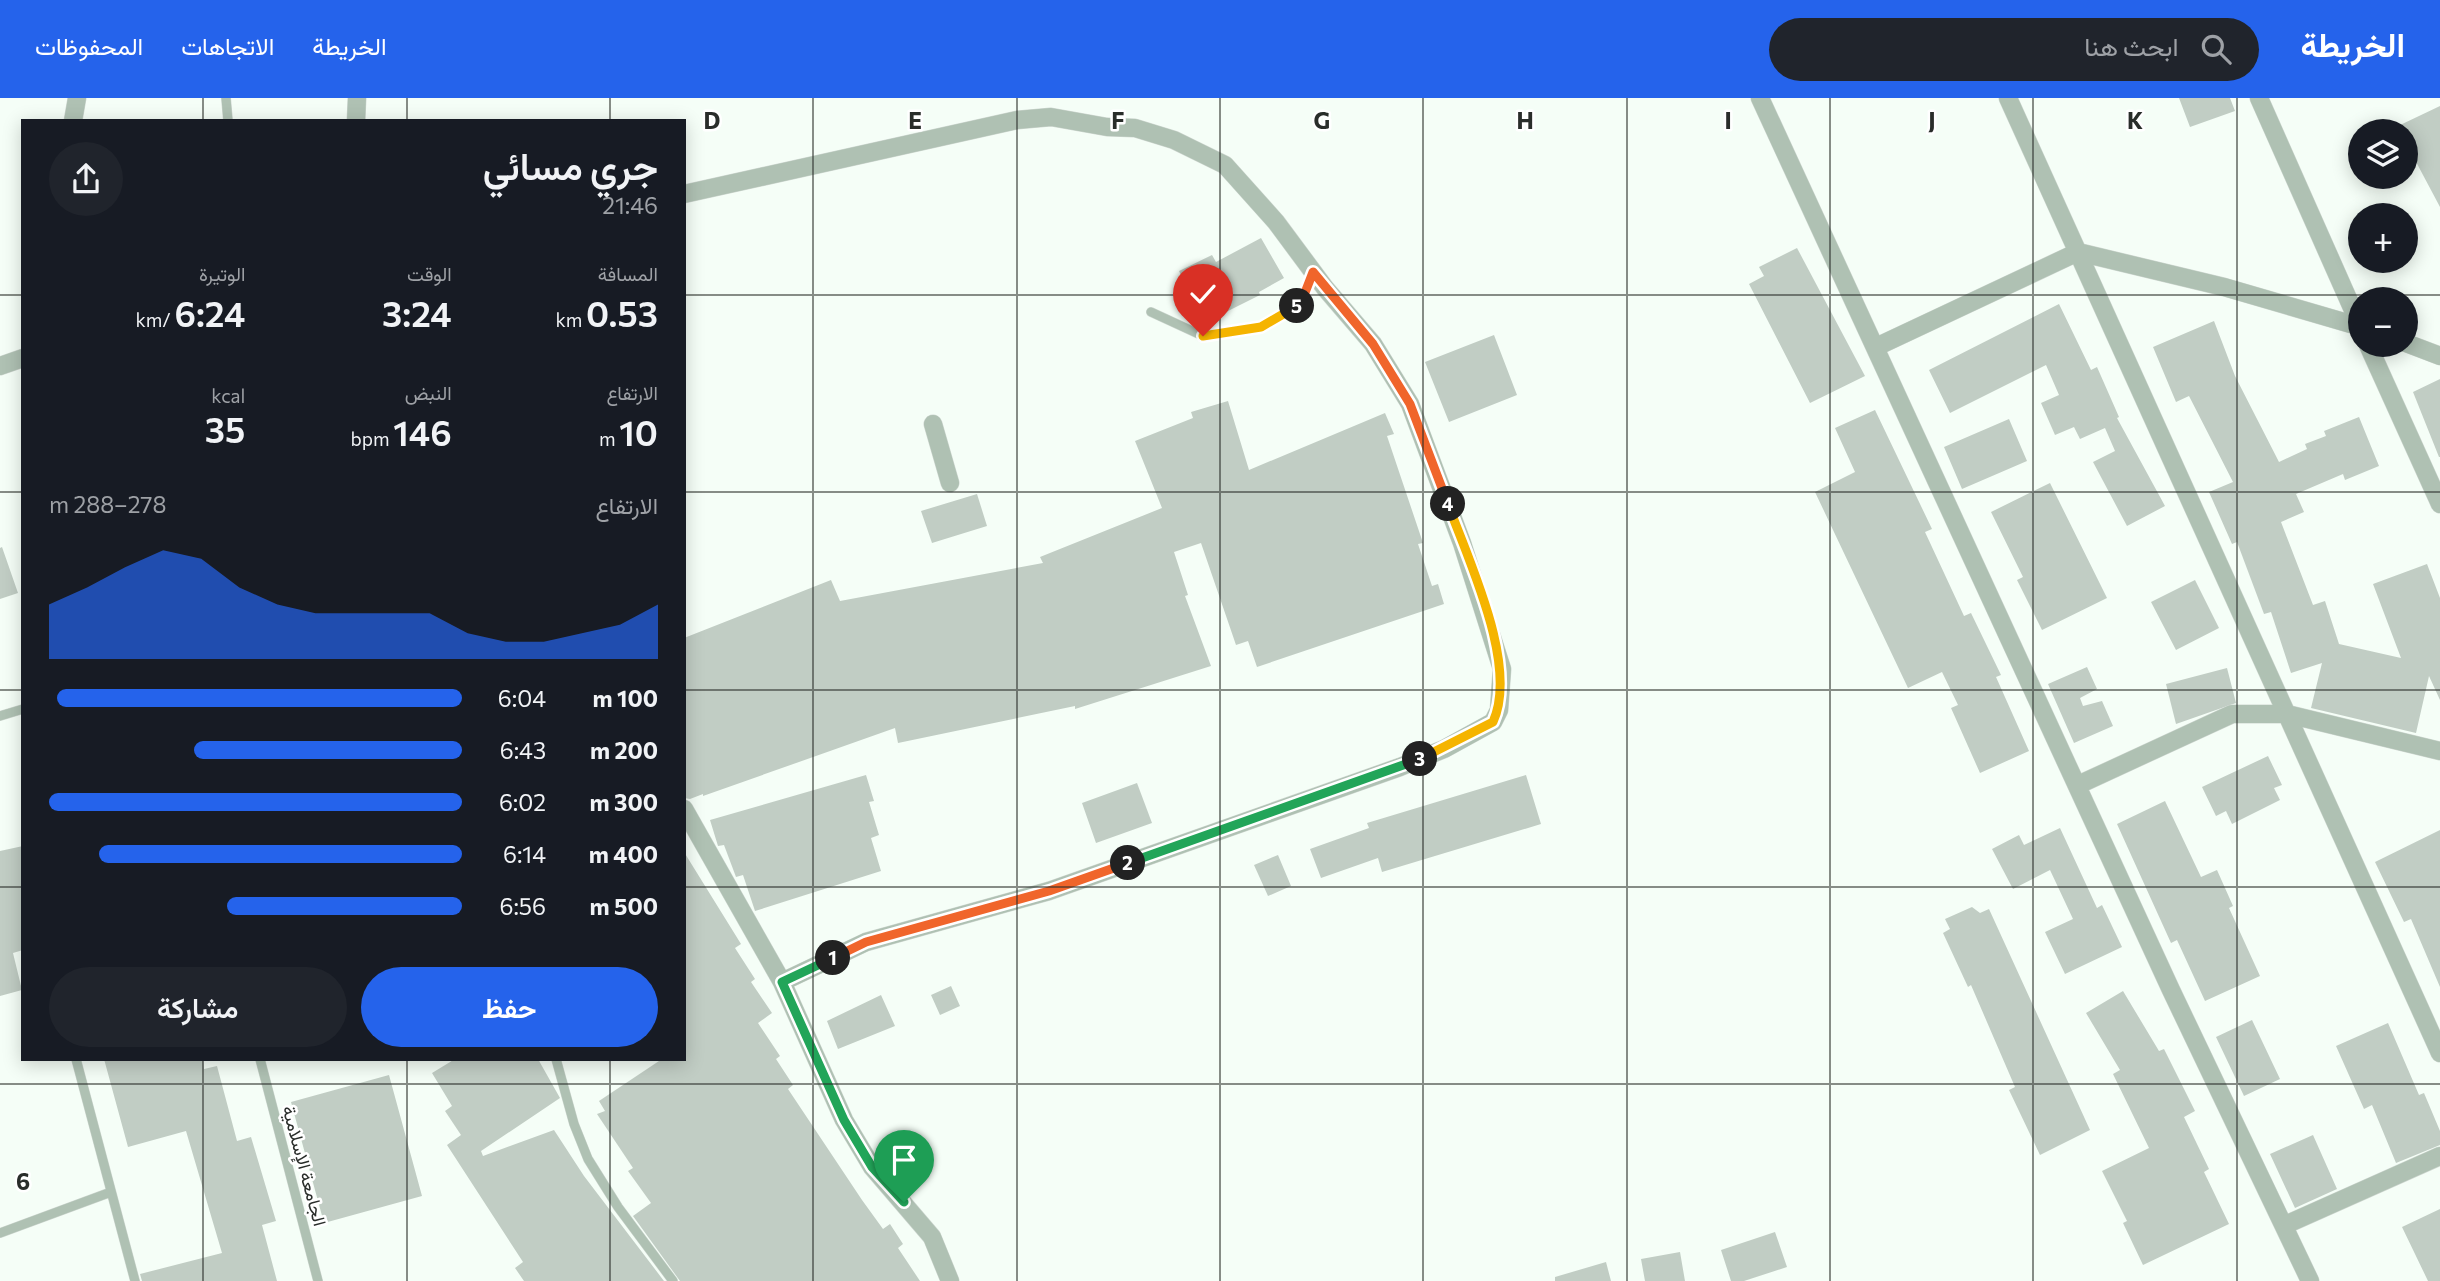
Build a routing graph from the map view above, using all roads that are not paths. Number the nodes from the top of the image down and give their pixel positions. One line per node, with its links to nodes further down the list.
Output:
1 (78, 98): 7 (street)
2 (226, 98): 8 (lane)
3 (357, 98): 9 (street)
4 (1760, 98): 16 (street)
5 (2008, 98): 11 (street)
6 (2259, 98): 13 (street)
7 (73, 119)
8 (228, 119)
9 (356, 119)
10 (686, 194): 12 (street)
11 (2078, 252): 15 (street); 16 (street); 26 (street)
12 (1313, 272): 14 (lane); 31 (street)
13 (2348, 298)
14 (1151, 312)
15 (2348, 323)
16 (1876, 347): 29 (street)
17 (2418, 348): 18 (street)
18 (2440, 356)
19 (2373, 357): 24 (street)
20 (21, 359): 21 (street)
21 (0, 366)
22 (933, 424): 23 (street)
23 (950, 484)
24 (2440, 504)
25 (21, 710): 27 (lane)
26 (2287, 714): 28 (street); 29 (street); 32 (street)
27 (0, 716)
28 (2440, 751)
29 (2078, 785): 38 (street)
30 (686, 813): 31 (street)
31 (782, 982): 43 (street)
32 (2440, 1053)
33 (77, 1061): 37 (lane)
34 (261, 1061): 41 (lane, الجامعة الإسلامية)
35 (557, 1061): 42 (lane)
36 (2440, 1156): 38 (street)
37 (111, 1192): 39 (lane); 40 (lane)
38 (2285, 1225): 44 (street)
39 (0, 1233)
40 (135, 1281)
41 (318, 1281)
42 (673, 1281)
43 (950, 1281)
44 (2310, 1281)

